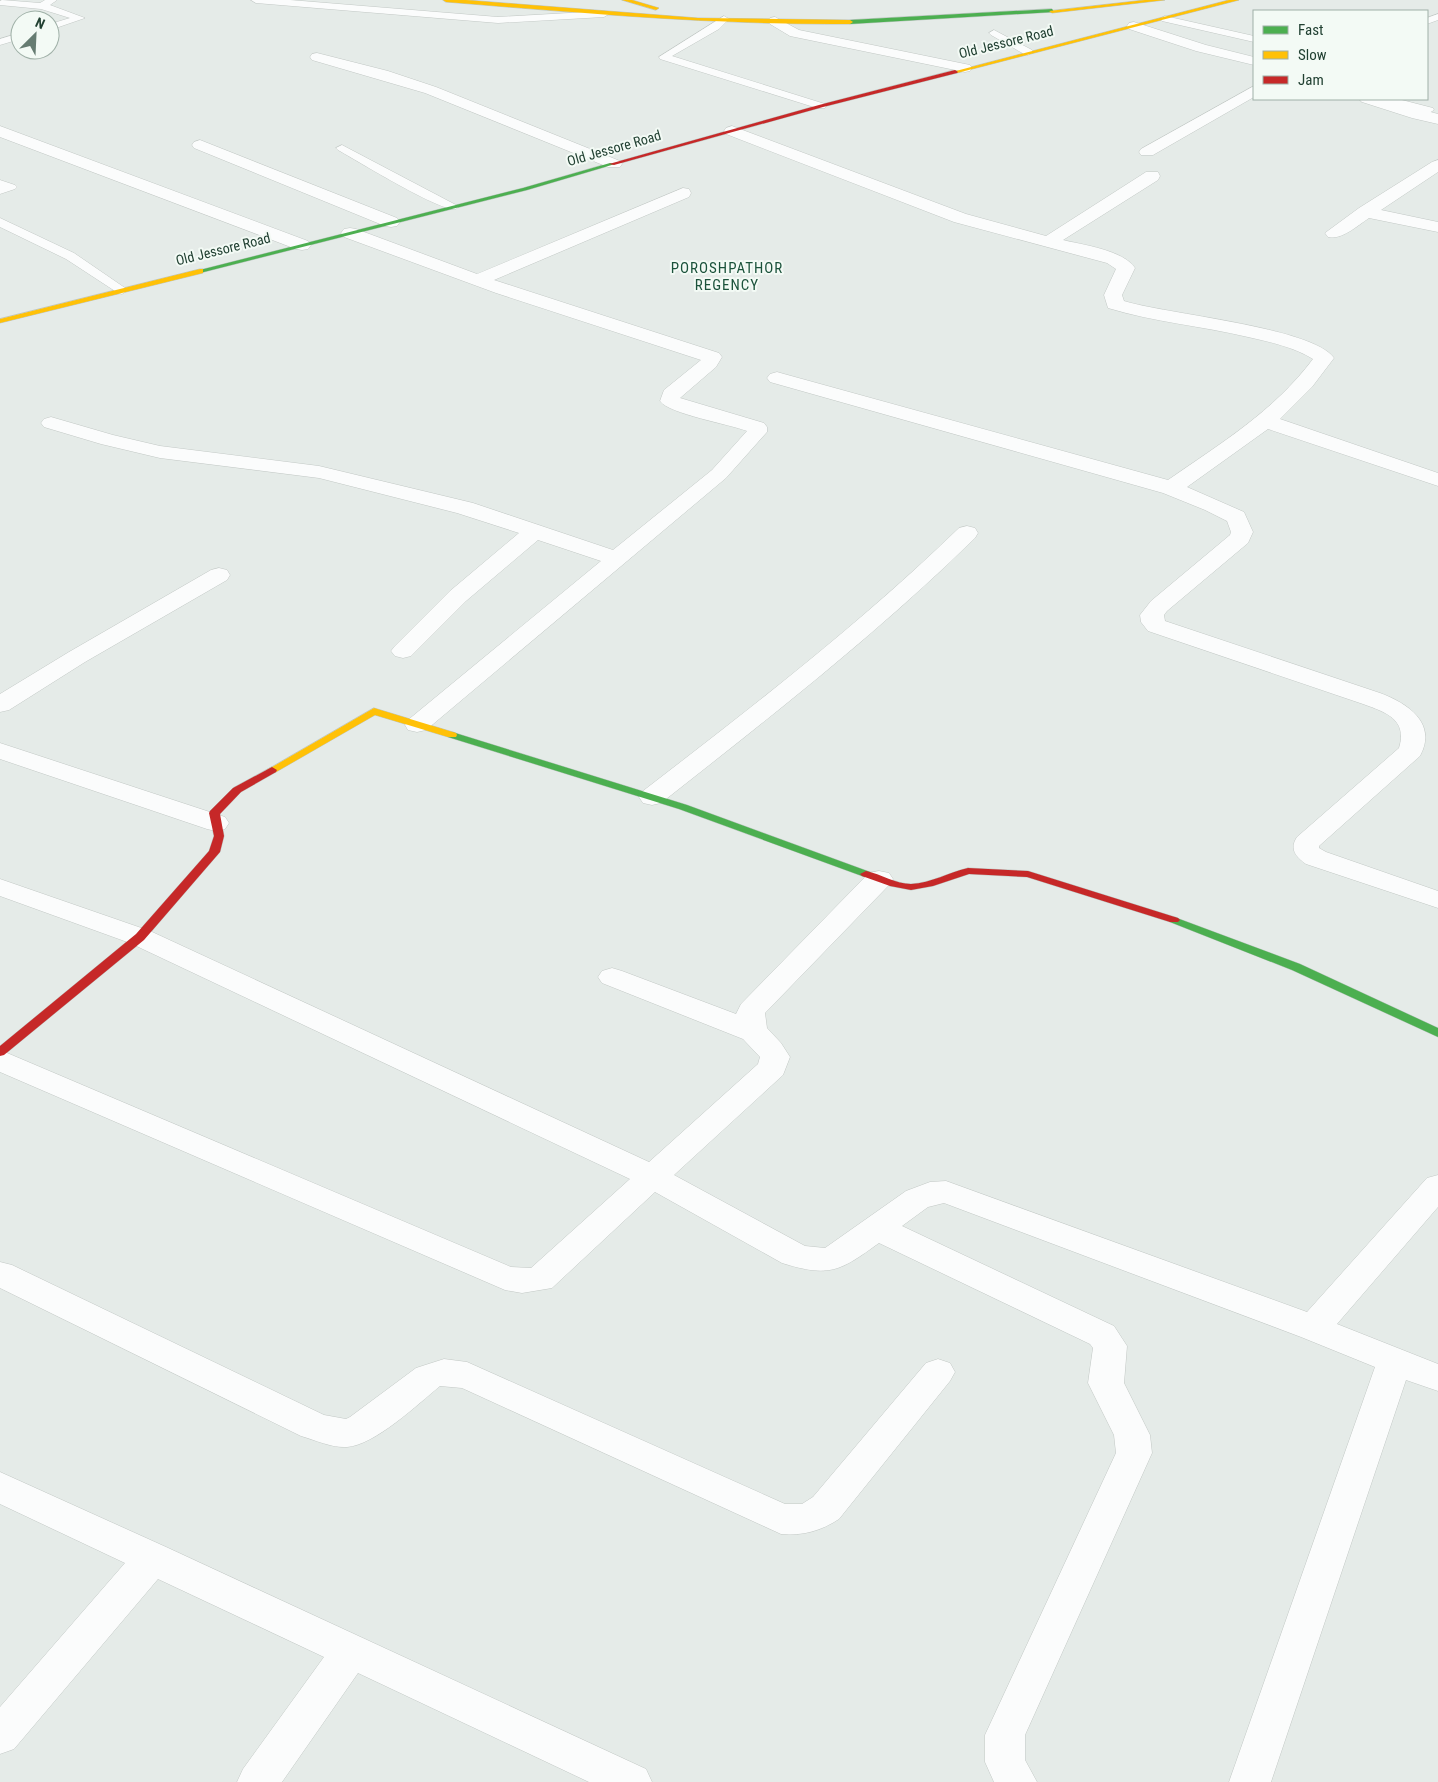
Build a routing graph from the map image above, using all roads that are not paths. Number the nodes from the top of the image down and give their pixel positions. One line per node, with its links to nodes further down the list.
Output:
1 (52, 0): 10 (lane)
2 (256, 0): 14 (lane)
3 (446, 0): 14 (main road)
4 (539, 0): 11 (main road)
5 (624, 0): 11 (main road)
6 (1162, 0): 9 (main road)
7 (1236, 0): 16 (main road, Old Jessore Road)
8 (2, 3): 10 (lane)
9 (1084, 4): 11 (main road); 17 (main road)
10 (42, 6): 12 (lane)
11 (656, 8)
12 (55, 10)
13 (60, 12): 18 (lane)
14 (611, 14): 15 (main road)
15 (724, 19): 17 (main road); 29 (lane)
16 (1165, 19): 19 (main road, Old Jessore Road); 21 (lane)
17 (775, 21): 25 (street)
18 (60, 24)
19 (1134, 26): 22 (main road, Old Jessore Road); 24 (street)
20 (994, 34): 22 (lane)
21 (1253, 39)
22 (1028, 52): 25 (main road, Old Jessore Road)
23 (317, 57): 36 (street)
24 (1253, 61)
25 (964, 68): 29 (main road, Old Jessore Road)
26 (1253, 92): 35 (street)
27 (1372, 100): 30 (street)
28 (1390, 100): 30 (lane)
29 (821, 106): 31 (main road, Old Jessore Road)
30 (1431, 112)
31 (732, 130): 36 (main road, Old Jessore Road); 49 (street)
32 (0, 131): 50 (street)
33 (200, 146): 45 (street)
34 (342, 148): 42 (lane)
35 (1147, 152)
36 (614, 164): 42 (main road, Old Jessore Road)
37 (1438, 165): 43 (street)
38 (1152, 176): 49 (street)
39 (0, 183): 40 (lane)
40 (0, 191)
41 (683, 193): 51 (street)
42 (452, 207): 45 (main road, Old Jessore Road)
43 (1366, 212): 46 (street); 48 (street)
44 (0, 222): 52 (lane)
45 (391, 222): 47 (main road, Old Jessore Road)
46 (1438, 227)
47 (350, 233): 50 (main road, Old Jessore Road); 51 (street)
48 (1334, 233)
49 (1049, 241): 55 (street)
50 (302, 245): 52 (main road, Old Jessore Road)
51 (478, 280): 61 (street)
52 (122, 290): 53 (main road, Old Jessore Road)
53 (0, 321)
54 (777, 378): 58 (street)
55 (1266, 421): 57 (street); 58 (street)
56 (51, 422): 59 (street)
57 (1438, 480)
58 (1171, 488): 71 (street)
59 (535, 531): 61 (street); 63 (street)
60 (967, 533): 67 (street)
61 (617, 559): 65 (street)
62 (218, 575): 64 (street)
63 (403, 651)
64 (0, 705)
65 (417, 725): 67 (main road); 68 (main road)
66 (0, 751): 68 (street)
67 (652, 798): 69 (main road)
68 (216, 823): 72 (main road)
69 (879, 879): 74 (street); 75 (main road)
70 (0, 887): 72 (street)
71 (1438, 900)
72 (140, 937): 76 (main road); 78 (street)
73 (612, 977): 74 (street)
74 (751, 1031): 78 (street)
75 (1438, 1033)
76 (0, 1052)
77 (0, 1060): 78 (street)
78 (653, 1177): 80 (street)
79 (1438, 1186): 82 (street)
80 (877, 1228): 82 (street); 92 (street)
81 (0, 1274): 84 (street)
82 (1313, 1328): 83 (street)
83 (1395, 1361): 85 (street); 93 (street)
84 (938, 1372)
85 (1438, 1378)
86 (0, 1487): 87 (street)
87 (153, 1558): 88 (street); 89 (street)
88 (351, 1650): 90 (street); 91 (street)
89 (0, 1736)
90 (258, 1782)
91 (631, 1782)
92 (1016, 1782)
93 (1250, 1782)

